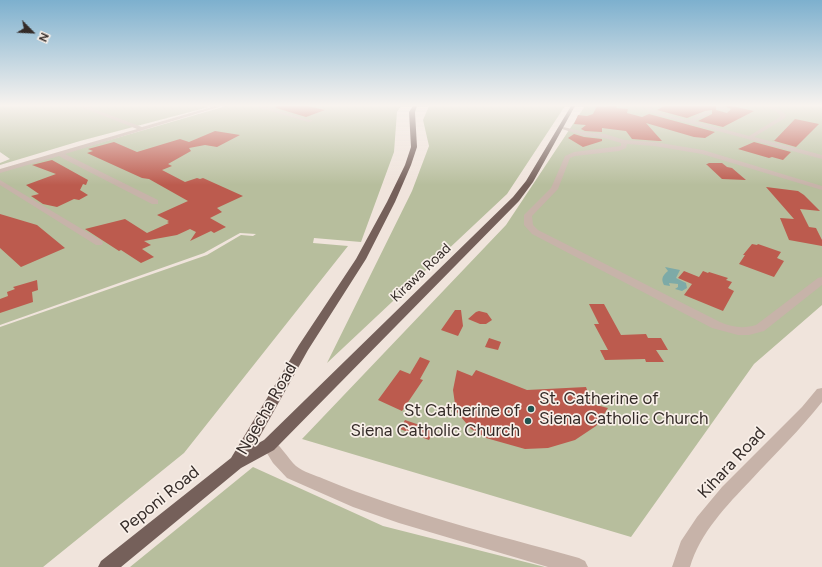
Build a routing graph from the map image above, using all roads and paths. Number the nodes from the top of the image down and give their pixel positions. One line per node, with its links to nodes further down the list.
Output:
1 (130, 132): 9 (street)
2 (413, 132): 19 (main road, Ngecha Road)
3 (558, 132): 18 (main road, Kirawa Road)
4 (579, 132): 8 (street)
5 (728, 132): 7 (street)
6 (758, 132): 7 (street)
7 (749, 138): 10 (street)
8 (624, 142): 13 (street); 16 (street)
9 (60, 153): 11 (street); 14 (street)
10 (822, 157)
11 (0, 170)
12 (0, 182): 15 (street)
13 (822, 188)
14 (155, 202)
15 (99, 243)
16 (822, 280)
17 (822, 393): 22 (street, Kihara Road)
18 (269, 445): 19 (main road, Ngecha Road); 21 (street, Ngecha Road)
19 (236, 463): 20 (main road, Peponi Road)
20 (106, 567)
21 (579, 567)
22 (681, 567)

